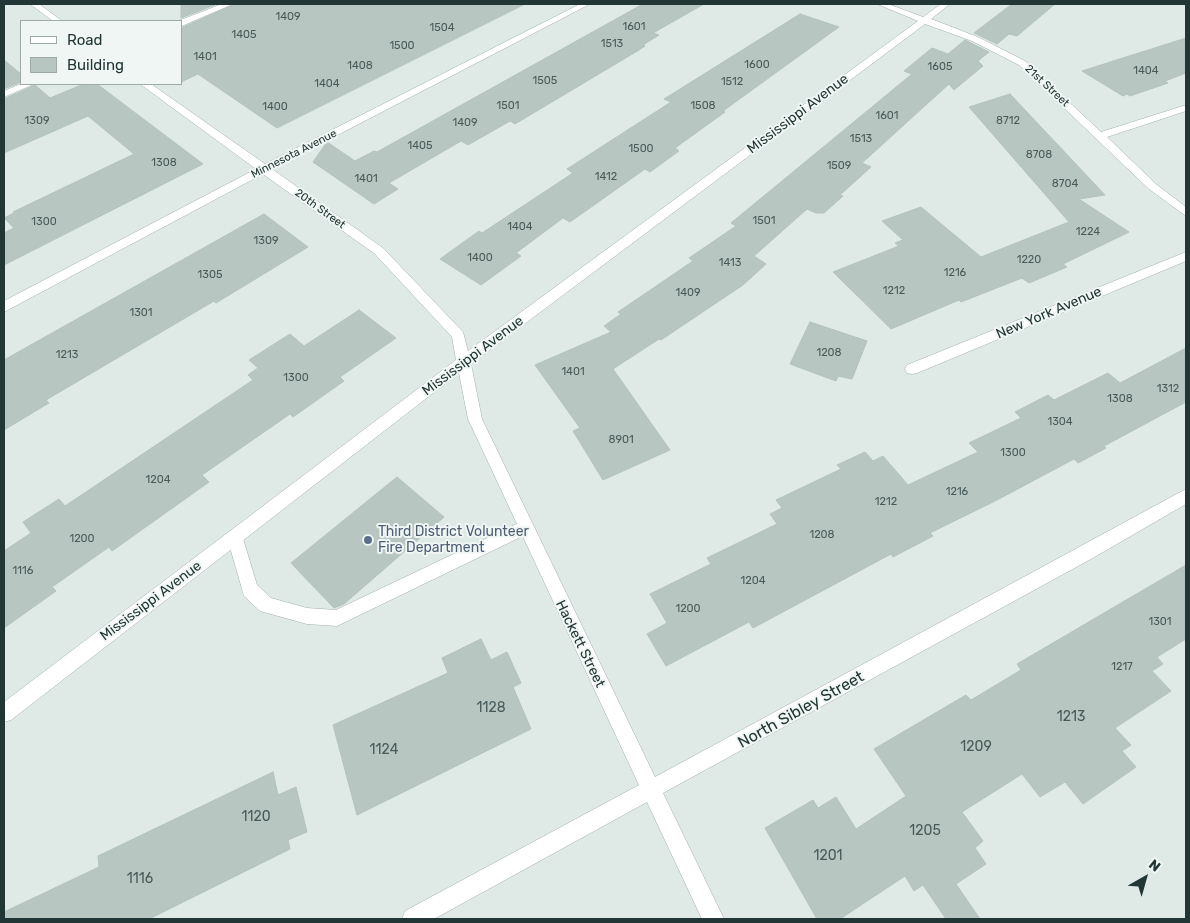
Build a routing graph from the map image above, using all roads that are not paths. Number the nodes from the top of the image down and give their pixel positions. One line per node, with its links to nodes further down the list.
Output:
1 (34, 4): 6 (street)
2 (229, 4): 8 (street)
3 (586, 4): 14 (street, Minnesota Avenue)
4 (881, 4): 7 (street, 21st Street)
5 (946, 4): 7 (street, Mississippi Avenue)
6 (57, 20)
7 (925, 20): 13 (street, 21st Street); 18 (street, Mississippi Avenue)
8 (182, 23)
9 (26, 85): 11 (street)
10 (146, 85): 14 (street, 20th Street)
11 (4, 94)
12 (1186, 108): 13 (street)
13 (1100, 136): 15 (street, 21st Street)
14 (264, 169): 17 (street, Minnesota Avenue); 18 (street, 20th Street)
15 (1186, 212)
16 (1186, 256): 19 (street, New York Avenue)
17 (4, 307)
18 (462, 363): 21 (street, Hackett Street); 22 (street, Mississippi Avenue)
19 (912, 370)
20 (1186, 496): 24 (street, North Sibley Street)
21 (525, 527): 22 (street); 24 (street, Hackett Street)
22 (235, 537): 23 (street, Mississippi Avenue)
23 (4, 712)
24 (651, 791): 25 (street, North Sibley Street); 26 (street, Hackett Street)
25 (413, 919)
26 (713, 919)

